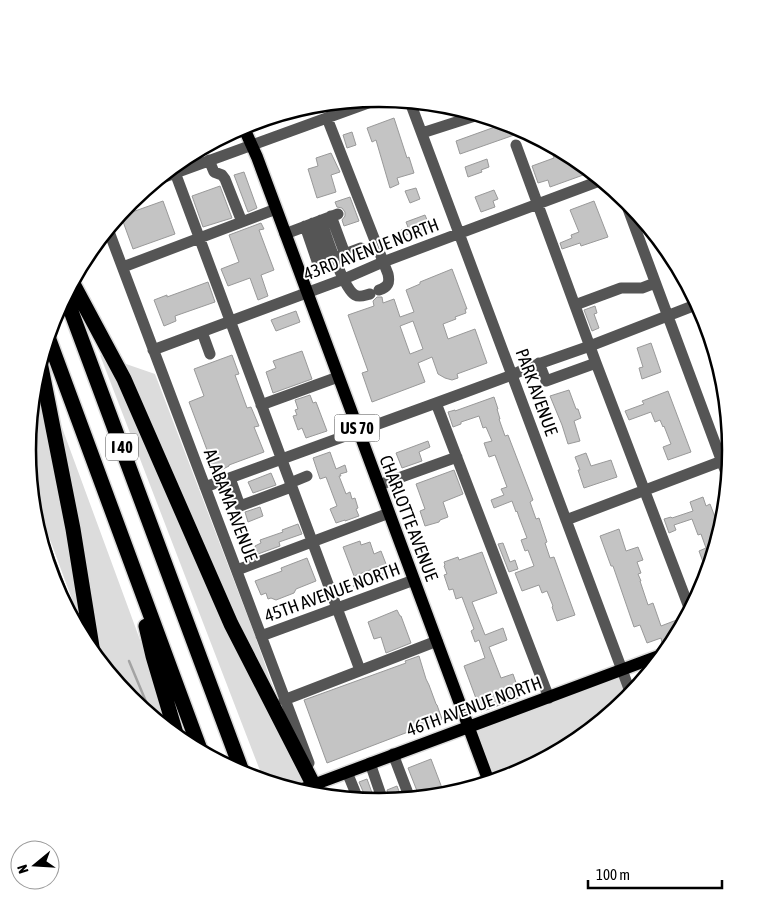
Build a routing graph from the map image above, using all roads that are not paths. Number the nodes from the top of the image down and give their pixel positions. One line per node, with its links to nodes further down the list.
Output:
1 (343, 109): 3 (street)
2 (413, 109): 5 (street, PARK AVENUE)
3 (327, 118): 7 (street); 24 (street)
4 (465, 118): 5 (street)
5 (422, 133): 19 (street, PARK AVENUE)
6 (246, 134): 7 (main road, CHARLOTTE AVENUE / US 70)
7 (251, 145): 9 (street); 14 (main road, CHARLOTTE AVENUE / US 70)
8 (516, 145): 13 (street)
9 (209, 160): 10 (street); 17 (street)
10 (187, 166)
11 (176, 174): 21 (street)
12 (594, 183): 13 (street, 43RD AVENUE NORTH)
13 (538, 205): 19 (street, 43RD AVENUE NORTH); 31 (street)
14 (276, 209): 17 (street); 18 (main road, CHARLOTTE AVENUE / US 70)
15 (632, 219): 27 (street)
16 (322, 220): 18 (street); 23 (street); 23 (street)
17 (242, 222): 21 (street)
18 (285, 234): 29 (main road, CHARLOTTE AVENUE / US 70)
19 (460, 234): 24 (street, 43RD AVENUE NORTH); 42 (street, PARK AVENUE)
20 (111, 236): 25 (street, ALABAMA AVENUE)
21 (200, 237): 25 (street); 34 (street)
22 (361, 248): 23 (street)
23 (336, 257): 26 (street)
24 (383, 262): 26 (street, 43RD AVENUE NORTH); 26 (street)
25 (123, 267): 38 (street, ALABAMA AVENUE)
26 (344, 278): 29 (street, 43RD AVENUE NORTH)
27 (655, 282): 31 (street); 33 (street)
28 (76, 290): 83 (highway)
29 (306, 292): 34 (street, 43RD AVENUE NORTH); 43 (main road, CHARLOTTE AVENUE / US 70)
30 (69, 305): 79 (highway, I 40)
31 (575, 306): 36 (street)
32 (690, 307): 33 (street)
33 (667, 316): 36 (street); 48 (street)
34 (230, 321): 35 (street, 43RD AVENUE NORTH); 46 (street)
35 (202, 332): 38 (street, 43RD AVENUE NORTH); 39 (street)
36 (590, 346): 40 (street); 41 (street)
37 (52, 348): 62 (highway, I 40)
38 (153, 350): 56 (street, ALABAMA AVENUE)
39 (210, 354)
40 (539, 363): 41 (street); 42 (street)
41 (596, 363): 57 (street)
42 (512, 374): 45 (street); 59 (street, PARK AVENUE)
43 (338, 376): 46 (street); 47 (main road, CHARLOTTE AVENUE / US 70)
44 (44, 380): 66 (highway)
45 (436, 403): 47 (street); 49 (street)
46 (261, 405): 50 (street)
47 (358, 431): 50 (street); 55 (main road, CHARLOTTE AVENUE / US 70)
48 (722, 450)
49 (457, 457): 55 (street); 73 (street)
50 (281, 459): 53 (street); 54 (street)
51 (721, 462): 57 (street)
52 (307, 476): 54 (street)
53 (230, 478): 54 (street); 56 (street)
54 (291, 485): 60 (street)
55 (378, 485): 58 (main road, CHARLOTTE AVENUE / US 70)
56 (205, 487): 61 (street, ALABAMA AVENUE)
57 (644, 490): 59 (street); 64 (street)
58 (389, 513): 60 (street); 63 (main road, CHARLOTTE AVENUE / US 70)
59 (566, 520): 71 (street, PARK AVENUE)
60 (312, 542): 61 (street); 65 (street)
61 (237, 570): 67 (street, ALABAMA AVENUE)
62 (135, 574): 75 (highway); 77 (highway, I 40)
63 (414, 580): 65 (street, 45TH AVENUE NORTH); 68 (main road, CHARLOTTE AVENUE / US 70)
64 (687, 601)
65 (336, 608): 67 (street, 45TH AVENUE NORTH); 70 (street)
66 (90, 633)
67 (262, 636): 74 (street, ALABAMA AVENUE)
68 (437, 641): 70 (street); 76 (main road, CHARLOTTE AVENUE / US 70)
69 (651, 659): 71 (main road, 46TH AVENUE NORTH)
70 (360, 670): 74 (street)
71 (623, 670): 72 (street, PARK AVENUE); 73 (main road, 46TH AVENUE NORTH)
72 (628, 685)
73 (549, 698): 76 (main road, 46TH AVENUE NORTH)
74 (284, 700): 84 (street, ALABAMA AVENUE)
75 (173, 724)
76 (469, 726): 78 (main road, 46TH AVENUE NORTH); 82 (main road, CHARLOTTE AVENUE / US 70)
77 (196, 740)
78 (394, 754): 80 (main road, 46TH AVENUE NORTH); 86 (street)
79 (239, 763)
80 (370, 763): 81 (main road, 46TH AVENUE NORTH); 88 (street)
81 (347, 772): 85 (main road, 46TH AVENUE NORTH); 87 (street)
82 (487, 776)
83 (314, 786)
84 (315, 787)
85 (320, 788)
86 (407, 791)
87 (355, 792)
88 (380, 793)

